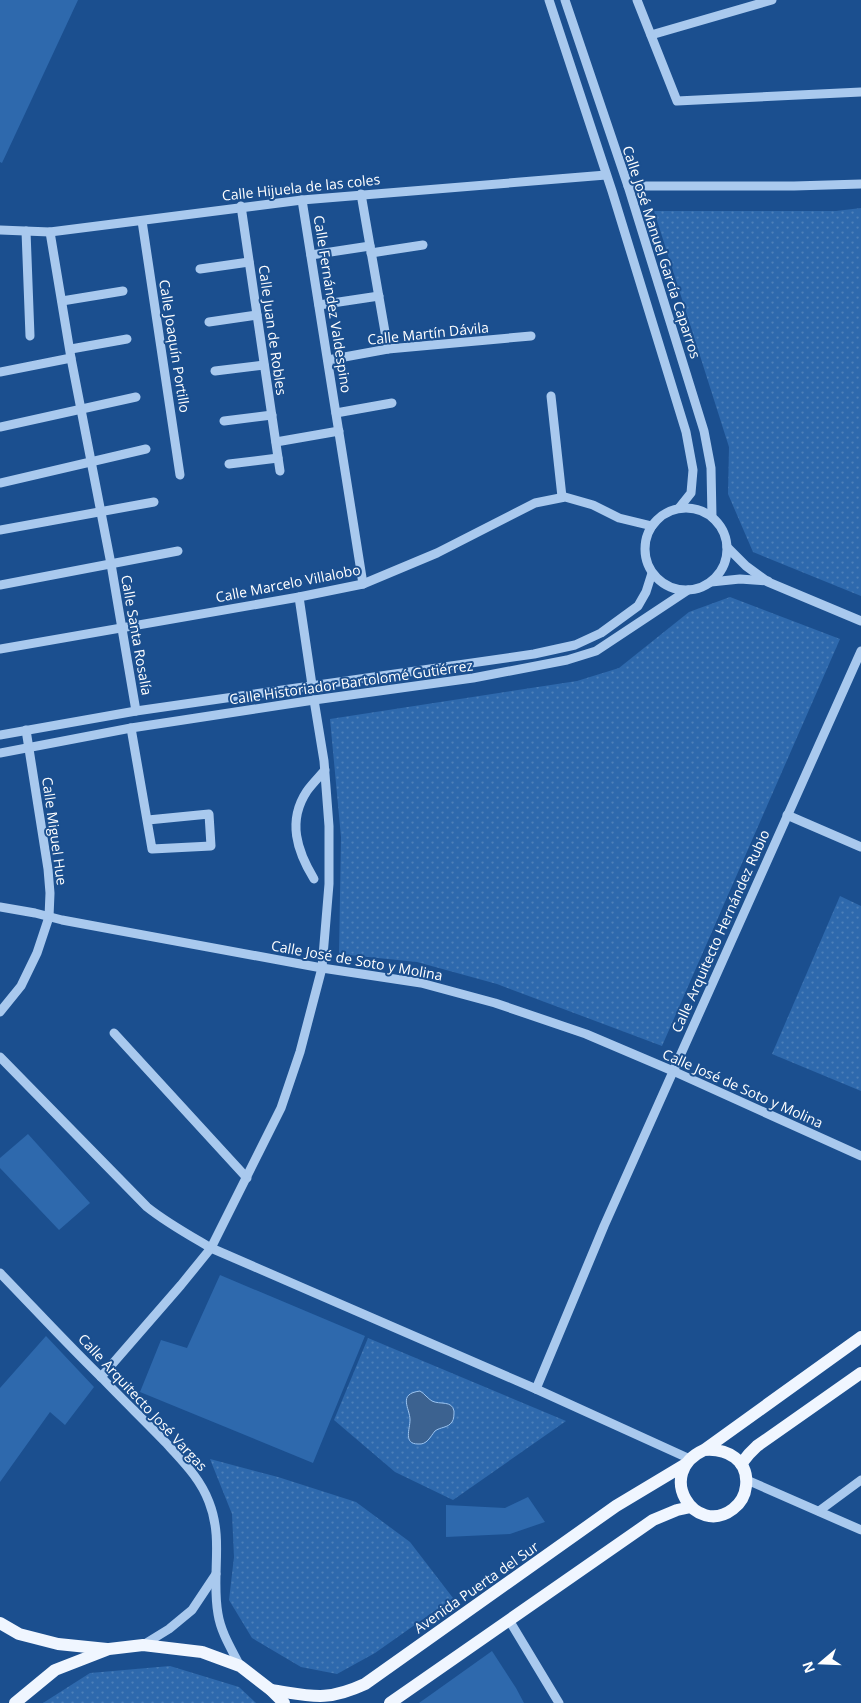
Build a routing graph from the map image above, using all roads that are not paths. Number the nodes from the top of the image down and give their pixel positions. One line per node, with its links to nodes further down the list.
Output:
1 (549, 0): 7 (street, Calle José Manuel García Caparros)
2 (565, 0): 9 (street, Calle José Manuel García Caparros)
3 (637, 0): 5 (street)
4 (772, 0): 5 (street)
5 (651, 35): 6 (street)
6 (861, 92)
7 (606, 175): 10 (street, Calle Hijuela de las coles); 56 (street, Calle José Manuel García Caparros)
8 (861, 184): 9 (street)
9 (628, 186): 58 (street, Calle José Manuel García Caparros)
10 (361, 194): 11 (street, Calle Hijuela de las coles); 18 (street)
11 (302, 200): 12 (street, Calle Hijuela de las coles); 19 (street, Calle Fernández Valdespino)
12 (241, 206): 13 (street, Calle Hijuela de las coles); 20 (street, Calle Juan de Robles)
13 (142, 221): 16 (street, Calle Hijuela de las coles); 52 (street, Calle Joaquín Portillo)
14 (0, 230): 15 (street, Calle Hijuela de las coles)
15 (26, 231): 16 (street, Calle Hijuela de las coles); 28 (street)
16 (50, 232): 24 (street, Calle Santa Rosalía)
17 (423, 245): 18 (street)
18 (371, 250): 19 (street); 23 (street)
19 (311, 255): 25 (street, Calle Fernández Valdespino)
20 (249, 262): 21 (street); 26 (street, Calle Juan de Robles)
21 (200, 269)
22 (123, 291): 24 (street)
23 (378, 296): 25 (street); 31 (street)
24 (62, 301): 32 (street, Calle Santa Rosalía)
25 (319, 305): 33 (street, Calle Fernández Valdespino)
26 (257, 315): 27 (street); 34 (street, Calle Juan de Robles)
27 (209, 322)
28 (30, 336)
29 (531, 336): 31 (street, Calle Martín Dávila)
30 (127, 339): 32 (street)
31 (388, 350): 33 (street, Calle Martín Dávila)
32 (71, 354): 36 (street); 40 (street, Calle Santa Rosalía)
33 (328, 360): 41 (street, Calle Fernández Valdespino)
34 (264, 365): 35 (street); 42 (street, Calle Juan de Robles)
35 (215, 371)
36 (0, 372)
37 (551, 396): 54 (street)
38 (136, 397): 40 (street)
39 (392, 403): 41 (street, Calle Fernández Valdespino)
40 (81, 410): 44 (street); 49 (street, Calle Santa Rosalía)
41 (336, 413): 45 (street, Calle Fernández Valdespino)
42 (272, 415): 43 (street); 46 (street, Calle Juan de Robles)
43 (224, 421)
44 (0, 427)
45 (339, 431): 46 (street); 67 (street, Calle Fernández Valdespino)
46 (276, 442): 48 (street, Calle Juan de Robles)
47 (146, 449): 49 (street)
48 (278, 458): 50 (street); 51 (street, Calle Juan de Robles)
49 (92, 462): 53 (street); 57 (street, Calle Santa Rosalía)
50 (229, 464)
51 (280, 471)
52 (180, 475)
53 (0, 482)
54 (562, 497): 59 (street, Calle Marcelo Villalobo); 67 (street, Calle Marcelo Villalobo)
55 (154, 502): 57 (street)
56 (680, 508): 58 (street); 59 (street)
57 (101, 512): 60 (street); 63 (street, Calle Santa Rosalía)
58 (712, 518): 61 (street)
59 (652, 526): 64 (street)
60 (0, 530)
61 (727, 547): 65 (street); 66 (street)
62 (178, 551): 63 (street)
63 (111, 564): 68 (street); 72 (street, Calle Santa Rosalía)
64 (652, 573): 69 (street); 75 (street, Calle Historiador Bartolomé Gutiérrez)
65 (711, 582): 66 (street, Calle Historiador Bartolomé Gutiérrez); 69 (street, Calle Historiador Bartolomé Gutiérrez)
66 (768, 582): 71 (street)
67 (363, 584): 70 (street, Calle Marcelo Villalobo)
68 (0, 585)
69 (688, 590): 76 (street, Calle Historiador Bartolomé Gutiérrez)
70 (299, 597): 72 (street, Calle Marcelo Villalobo); 75 (street)
71 (861, 621)
72 (122, 628): 73 (street, Calle Marcelo Villalobo); 77 (street, Calle Santa Rosalía)
73 (0, 649)
74 (861, 651): 84 (street, Calle Arquitecto Hernández Rubio)
75 (312, 685): 77 (street, Calle Historiador Bartolomé Gutiérrez)
76 (314, 700): 78 (street, Calle Historiador Bartolomé Gutiérrez); 83 (street)
77 (136, 711): 79 (street, Calle Historiador Bartolomé Gutiérrez)
78 (132, 728): 81 (street, Calle Historiador Bartolomé Gutiérrez); 85 (street)
79 (26, 730): 80 (street, Calle Historiador Bartolomé Gutiérrez); 81 (street, Calle Miguel Hue)
80 (0, 734)
81 (29, 748): 82 (street, Calle Historiador Bartolomé Gutiérrez); 89 (street, Calle Miguel Hue)
82 (0, 753)
83 (324, 770): 87 (street); 90 (street)
84 (787, 815): 86 (street); 94 (street, Calle Arquitecto Hernández Rubio)
85 (148, 820): 85 (street)
86 (861, 847)
87 (314, 879)
88 (0, 907): 89 (street, Calle José de Soto y Molina)
89 (49, 917): 90 (street, Calle José de Soto y Molina); 91 (street, Calle Miguel Hue)
90 (322, 968): 94 (street, Calle José de Soto y Molina); 96 (street)
91 (0, 1012)
92 (114, 1034): 96 (street)
93 (0, 1057): 97 (street)
94 (673, 1071): 95 (street, Calle José de Soto y Molina); 102 (street, Calle Arquitecto Hernández Rubio)
95 (861, 1156)
96 (247, 1178): 97 (street)
97 (211, 1248): 101 (street); 102 (street)
98 (0, 1273): 101 (street, Calle Arquitecto José Vargas)
99 (861, 1337): 103 (main road, Avenida Puerta del Sur)
100 (861, 1373): 105 (main road)
101 (101, 1377): 111 (street, Calle Arquitecto José Vargas)
102 (536, 1389): 104 (street)
103 (704, 1450): 104 (main road, Avenida Puerta del Sur); 105 (main road)
104 (688, 1461): 108 (main road); 117 (main road, Avenida Puerta del Sur)
105 (741, 1464): 106 (main road)
106 (747, 1480): 108 (main road); 109 (street)
107 (861, 1480): 109 (street)
108 (691, 1507): 112 (main road)
109 (818, 1511): 110 (street)
110 (861, 1530)
111 (216, 1574): 114 (street, Calle Arquitecto José Vargas); 116 (street, Calle Arquitecto José Vargas)
112 (509, 1620): 120 (main road); 121 (street)
113 (0, 1622): 115 (main road)
114 (143, 1645): 115 (main road); 116 (main road)
115 (109, 1649): 118 (main road)
116 (240, 1666): 117 (main road)
117 (271, 1690): 119 (main road)
118 (15, 1703)
119 (284, 1703)
120 (390, 1703)
121 (559, 1703)

